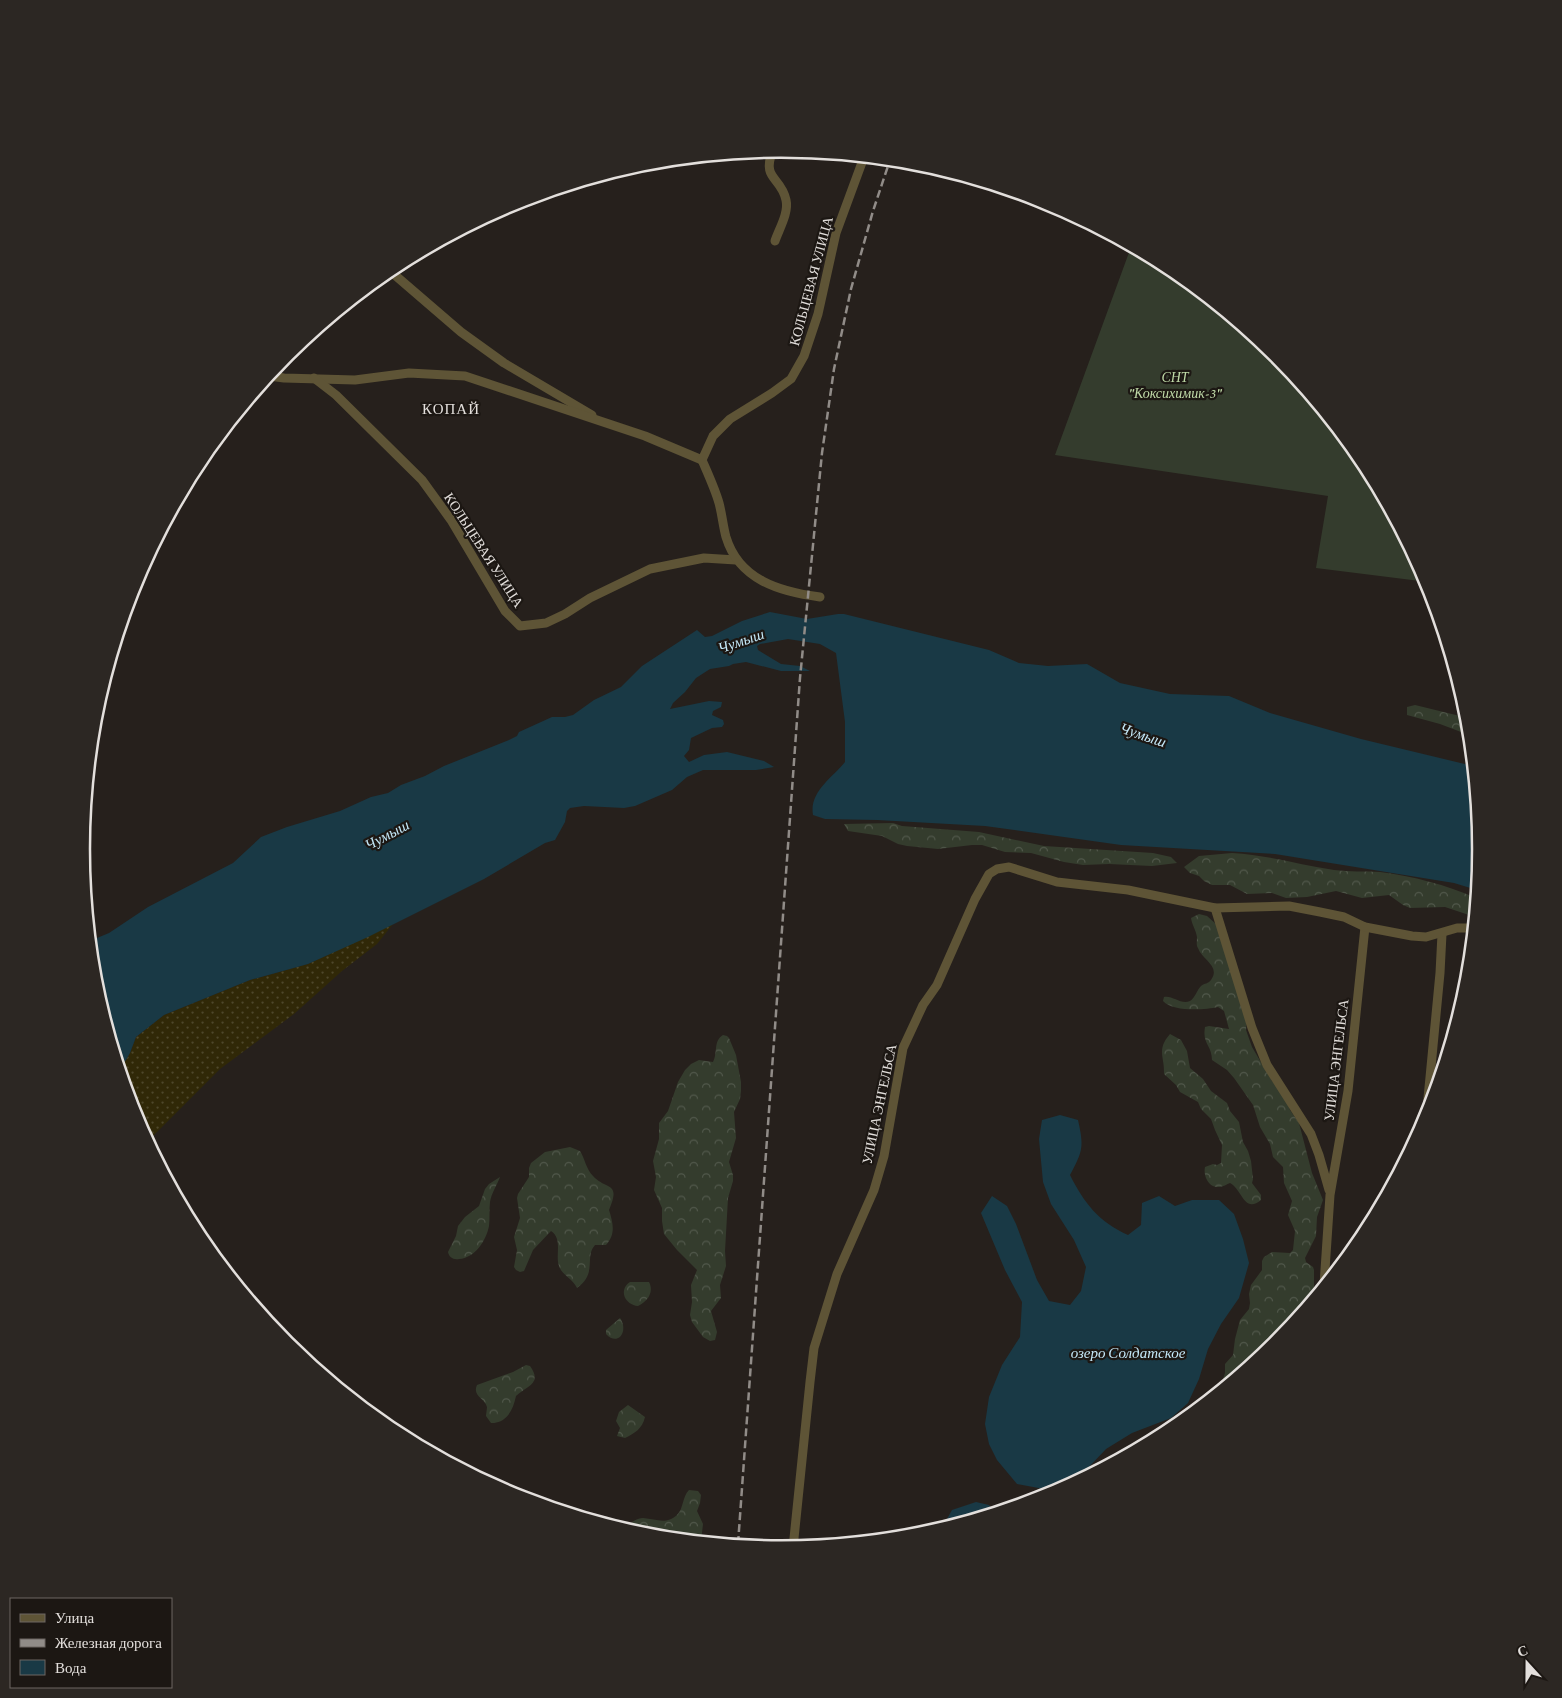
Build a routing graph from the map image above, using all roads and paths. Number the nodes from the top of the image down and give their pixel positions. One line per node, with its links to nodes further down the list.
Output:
1 (770, 158): 3 (street)
2 (862, 163): 8 (street, КОЛЬЦЕВАЯ УЛИЦА)
3 (775, 241)
4 (395, 275): 7 (street)
5 (276, 377): 6 (street)
6 (314, 378): 7 (street); 9 (street, КОЛЬЦЕВАЯ УЛИЦА)
7 (605, 423): 8 (street)
8 (702, 460): 9 (street)
9 (736, 560): 10 (street)
10 (820, 597)
11 (1215, 908): 12 (street, УЛИЦА ЭНГЕЛЬСА); 16 (street, УЛИЦА ЭНГЕЛЬСА); 18 (street, УЛИЦА ЭНГЕЛЬСА)
12 (1365, 927): 14 (street, УЛИЦА ЭНГЕЛЬСА); 16 (street, УЛИЦА ЭНГЕЛЬСА)
13 (1467, 928): 14 (street, УЛИЦА ЭНГЕЛЬСА)
14 (1442, 934): 15 (street)
15 (1429, 1086)
16 (1330, 1195): 17 (street, УЛИЦА ЭНГЕЛЬСА)
17 (1325, 1275)
18 (794, 1540)

